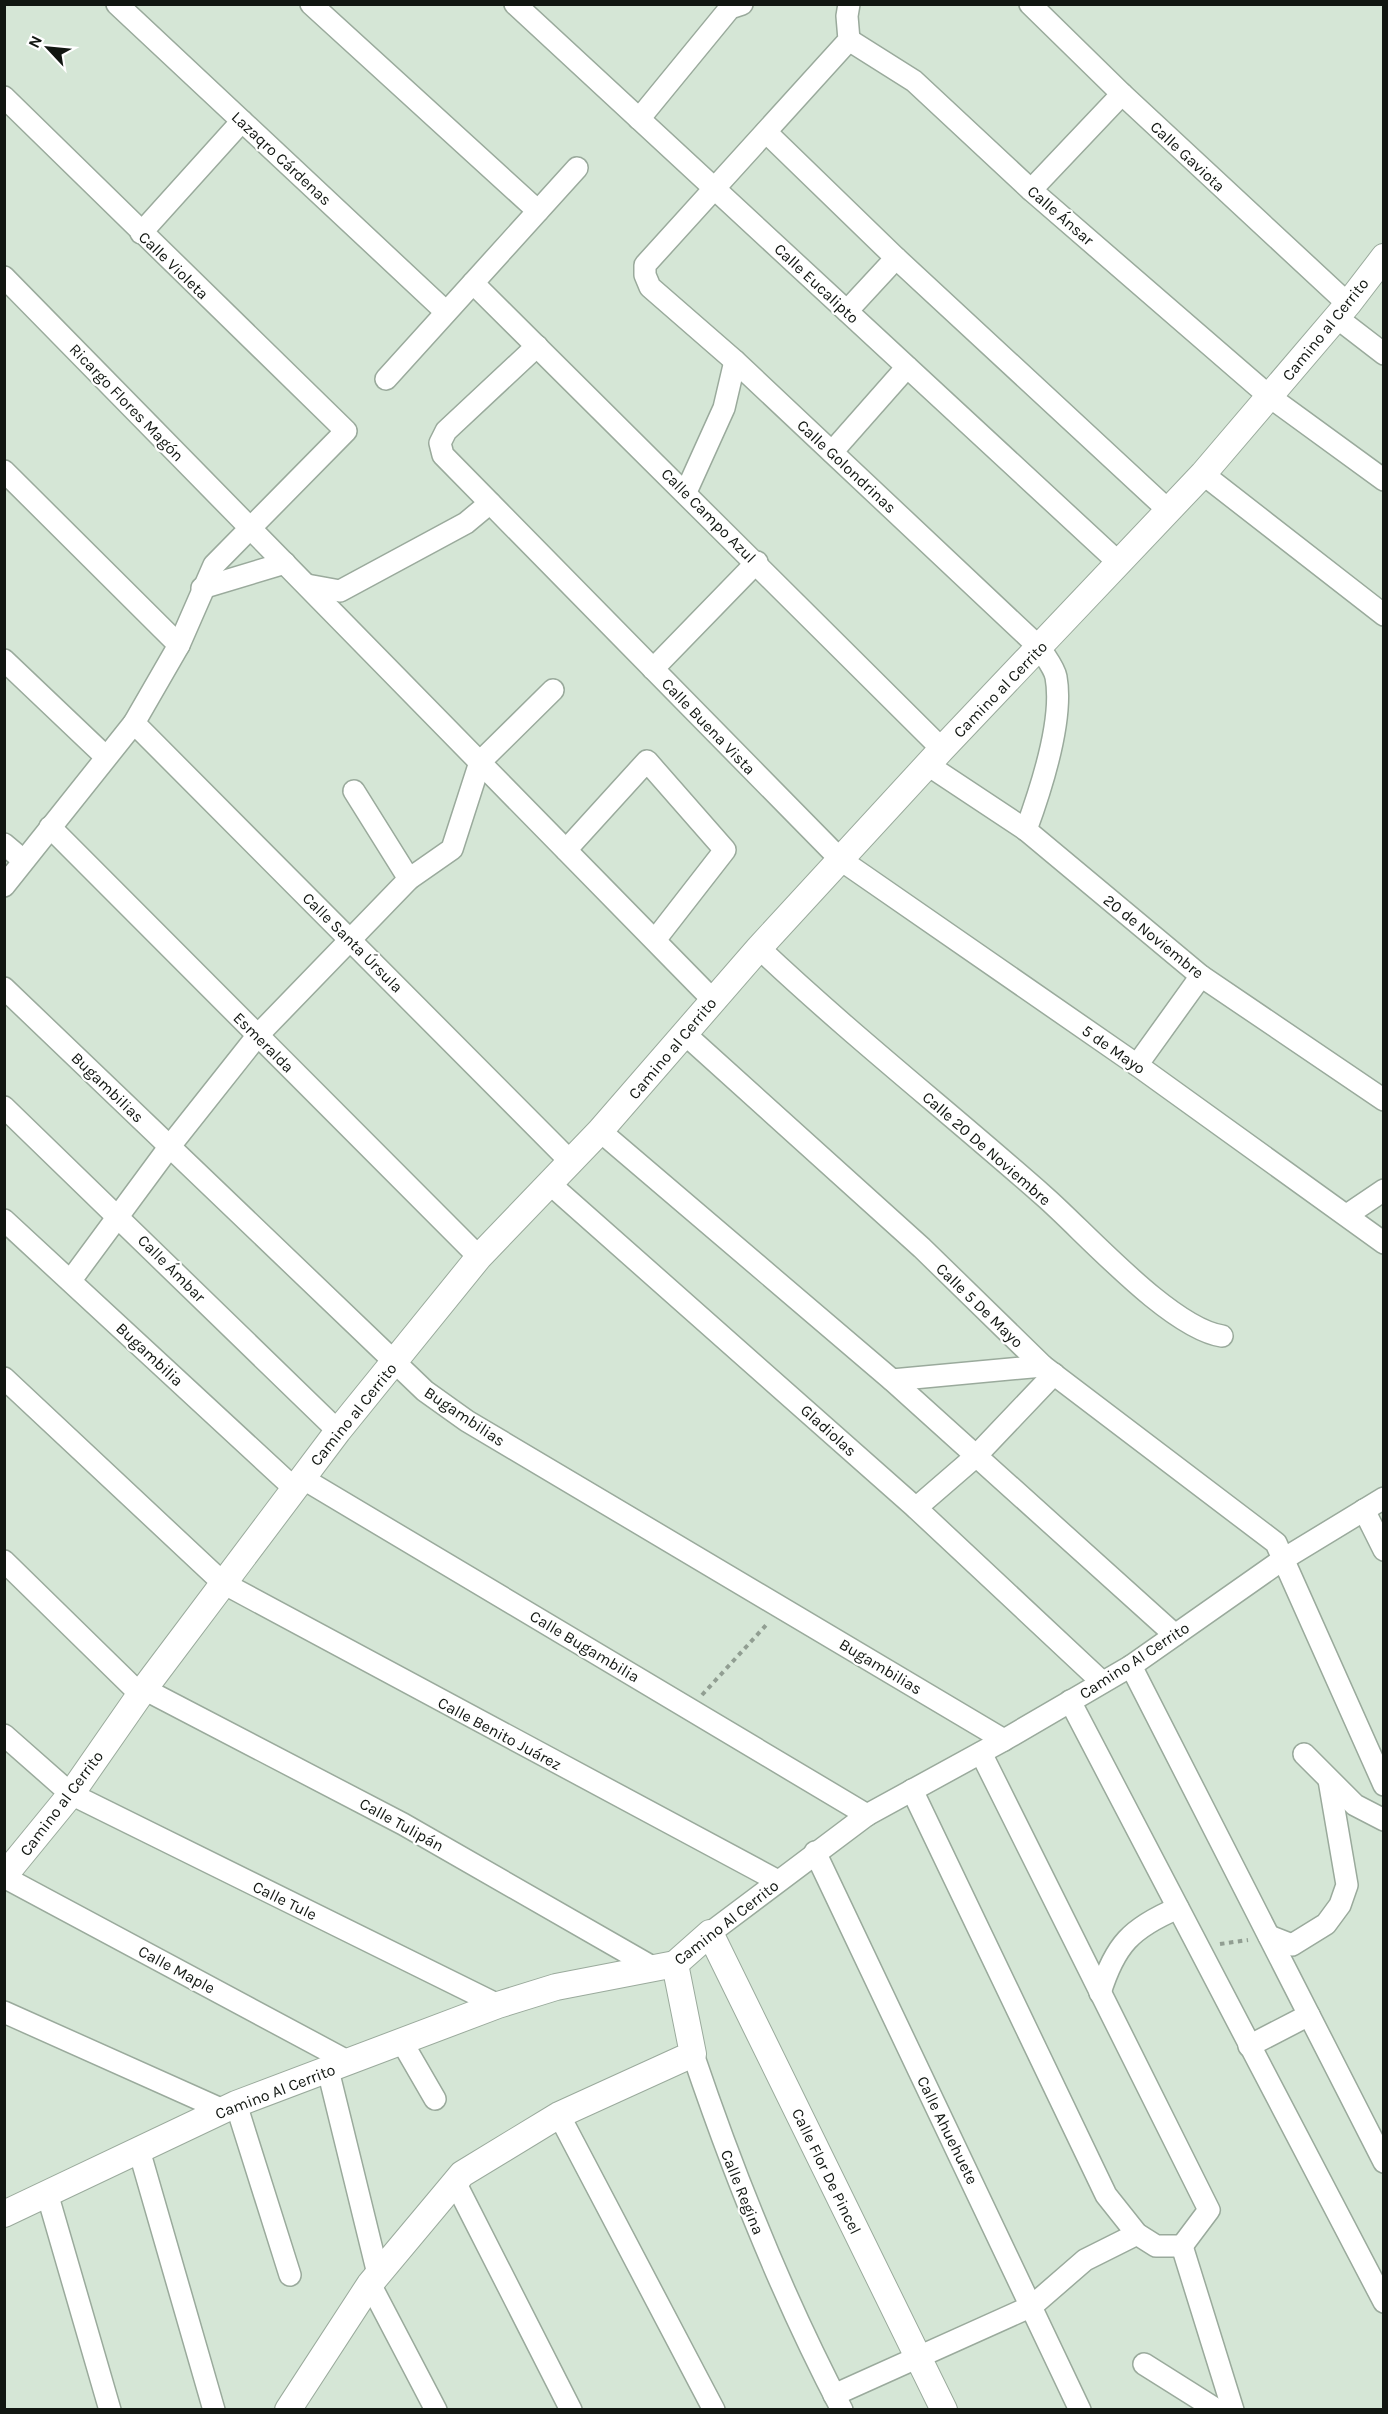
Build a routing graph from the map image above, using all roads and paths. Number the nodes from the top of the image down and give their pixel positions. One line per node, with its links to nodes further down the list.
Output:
1 (117, 4): 11 (street, Lazaqro Cárdenas)
2 (311, 4): 16 (street)
3 (515, 4): 10 (street, Calle Eucalipto)
4 (1030, 4): 8 (street, Calle Gaviota)
5 (733, 6): 10 (street)
6 (844, 8): 7 (street)
7 (849, 40): 12 (street); 15 (street, Calle Ánsar)
8 (1122, 94): 15 (street); 22 (street, Calle Gaviota)
9 (4, 97): 17 (street, Calle Violeta)
10 (639, 120): 14 (street, Calle Eucalipto)
11 (242, 121): 17 (street); 24 (street, Lazaqro Cárdenas)
12 (766, 132): 14 (street); 19 (street)
13 (577, 168): 16 (street)
14 (713, 188): 23 (street, Calle Eucalipto); 27 (street, Calle Golondrinas)
15 (1031, 190): 30 (street, Calle Ánsar)
16 (538, 211): 21 (street)
17 (141, 232): 38 (street, Calle Violeta)
18 (1383, 257): 22 (main road, Camino al Cerrito)
19 (896, 258): 23 (street); 37 (street)
20 (4, 277): 38 (street, Ricargo Flores Magón)
21 (473, 283): 24 (street); 25 (street, Calle Campo Azul)
22 (1342, 310): 26 (street, Calle Gaviota); 30 (main road, Camino al Cerrito)
23 (847, 311): 28 (street, Calle Eucalipto)
24 (446, 312): 29 (street)
25 (537, 346): 35 (street, Calle Campo Azul); 36 (street, Calle Buena Vista)
26 (1383, 354)
27 (735, 362): 31 (street, Calle Golondrinas); 35 (street)
28 (907, 367): 31 (street); 40 (street, Calle Eucalipto)
29 (386, 379)
30 (1270, 397): 33 (main road, Camino al Cerrito); 34 (street, Calle Ánsar)
31 (831, 452): 46 (street, Calle Golondrinas)
32 (4, 471): 45 (street)
33 (1203, 474): 37 (main road, Camino al Cerrito); 44 (street)
34 (1383, 480)
35 (686, 492): 39 (street, Calle Campo Azul)
36 (490, 503): 42 (street); 48 (street, Calle Buena Vista)
37 (1168, 510): 40 (main road, Camino al Cerrito)
38 (249, 526): 41 (street); 43 (street)
39 (757, 562): 48 (street); 52 (street, Calle Campo Azul)
40 (1118, 562): 46 (main road, Camino al Cerrito)
41 (285, 563): 42 (street); 43 (street)
42 (306, 585): 53 (street)
43 (202, 588): 45 (street)
44 (1383, 615)
45 (179, 645): 50 (street)
46 (1040, 648): 52 (main road, Camino al Cerrito); 56 (street, Calle Golondrinas)
47 (4, 660): 51 (street)
48 (653, 669): 60 (street, Calle Buena Vista)
49 (553, 690): 53 (street)
50 (134, 723): 51 (street); 63 (street, Calle Santa Úrsula)
51 (106, 757): 55 (street)
52 (935, 757): 56 (street, 20 de Noviembre); 60 (main road, Camino al Cerrito)
53 (480, 762): 58 (street); 61 (street)
54 (354, 791): 61 (street)
55 (50, 827): 59 (street); 69 (street, Esmeralda)
56 (1026, 830): 66 (street, 20 de Noviembre)
57 (4, 844): 59 (street)
58 (566, 850): 64 (street); 64 (street)
59 (23, 860): 62 (street)
60 (841, 861): 65 (main road, Camino al Cerrito); 71 (street, 5 de Mayo)
61 (409, 879): 63 (street)
62 (4, 886)
63 (351, 940): 69 (street); 76 (street, Calle Santa Úrsula)
64 (655, 940): 68 (street)
65 (759, 948): 68 (main road, Camino al Cerrito); 85 (street, Calle 20 De Noviembre)
66 (1201, 976): 71 (street); 72 (street, 20 de Noviembre)
67 (4, 988): 75 (street, Bugambilias)
68 (713, 1000): 70 (main road, Camino al Cerrito)
69 (258, 1035): 75 (street); 83 (street, Esmeralda)
70 (686, 1035): 74 (main road, Camino al Cerrito); 87 (street, Calle 5 De Mayo)
71 (1137, 1065): 79 (street, 5 de Mayo)
72 (1383, 1100)
73 (4, 1107): 80 (street, Calle Ámbar)
74 (600, 1131): 76 (main road, Camino al Cerrito); 89 (street)
75 (170, 1146): 80 (street); 86 (street, Bugambilias)
76 (571, 1162): 77 (main road, Camino al Cerrito)
77 (549, 1184): 83 (main road, Camino al Cerrito); 94 (street, Gladiolas)
78 (1383, 1190): 79 (street)
79 (1347, 1215): 82 (street, 5 de Mayo)
80 (120, 1216): 84 (street); 90 (street, Calle Ámbar)
81 (4, 1220): 84 (street, Bugambilia)
82 (1383, 1244)
83 (479, 1257): 86 (main road, Camino al Cerrito)
84 (71, 1280): 92 (street, Bugambilia)
85 (1222, 1336)
86 (396, 1362): 90 (main road, Camino al Cerrito); 100 (street, Bugambilias)
87 (1048, 1370): 89 (street); 91 (street); 97 (street, Calle 5 De Mayo)
88 (4, 1378): 99 (street, Calle Benito Juárez)
89 (892, 1380): 91 (street)
90 (338, 1431): 92 (main road, Camino al Cerrito)
91 (975, 1457): 94 (street); 101 (street)
92 (298, 1484): 99 (main road, Camino al Cerrito); 106 (street, Calle Bugambilia)
93 (1383, 1498): 95 (street, Camino Al Cerrito)
94 (916, 1508): 103 (street, Gladiolas)
95 (1364, 1510): 96 (street); 97 (street, Camino Al Cerrito)
96 (1383, 1550)
97 (1282, 1560): 101 (street, Camino Al Cerrito); 112 (street, Calle 5 De Mayo)
98 (4, 1561): 104 (street, Calle Tulipán)
99 (223, 1583): 104 (main road, Camino al Cerrito); 119 (street, Calle Benito Juárez)
100 (783, 1607): 106 (path); 108 (street, Bugambilias)
101 (1175, 1635): 102 (street, Camino Al Cerrito)
102 (1131, 1665): 103 (street, Camino Al Cerrito); 122 (street)
103 (1102, 1682): 105 (street, Camino Al Cerrito)
104 (142, 1692): 114 (main road, Camino al Cerrito); 124 (street, Calle Tulipán)
105 (1070, 1701): 108 (street, Camino Al Cerrito); 120 (street)
106 (690, 1709): 115 (street, Calle Bugambilia)
107 (4, 1735): 114 (street, Calle Tule)
108 (1004, 1740): 109 (street, Camino Al Cerrito)
109 (981, 1753): 113 (street, Camino Al Cerrito); 125 (street)
110 (1304, 1754): 111 (street)
111 (1329, 1780): 116 (street); 122 (street)
112 (1383, 1785)
113 (912, 1790): 115 (street, Camino Al Cerrito); 141 (street)
114 (71, 1794): 118 (main road, Camino al Cerrito); 126 (street, Calle Tule)
115 (867, 1815): 117 (street, Camino Al Cerrito)
116 (1383, 1820)
117 (814, 1852): 119 (street, Camino Al Cerrito); 146 (street, Calle Ahuehuete)
118 (4, 1876): 132 (street, Calle Maple)
119 (778, 1881): 121 (street, Camino Al Cerrito)
120 (1178, 1908): 123 (street); 125 (street)
121 (710, 1933): 124 (main road, Camino Al Cerrito); 147 (main road, Calle Flor De Pincel)
122 (1269, 1936): 123 (path); 128 (street)
123 (1198, 1948): 130 (street)
124 (664, 1966): 126 (main road, Camino Al Cerrito); 131 (main road, Calle Regina)
125 (1100, 1993): 142 (street)
126 (498, 2005): 129 (main road, Camino Al Cerrito)
127 (4, 2012): 134 (street)
128 (1309, 2015): 130 (street); 137 (street)
129 (402, 2042): 132 (main road, Camino Al Cerrito); 133 (street)
130 (1249, 2046): 145 (street)
131 (693, 2054): 135 (main road); 149 (street, Calle Regina)
132 (338, 2066): 134 (main road, Camino Al Cerrito); 144 (street)
133 (435, 2099)
134 (229, 2107): 136 (main road, Camino Al Cerrito); 143 (street)
135 (559, 2115): 138 (main road); 155 (street)
136 (139, 2150): 139 (main road, Camino Al Cerrito); 151 (street)
137 (1383, 2162)
138 (455, 2182): 144 (main road); 154 (street)
139 (47, 2193): 140 (main road, Camino Al Cerrito); 150 (street)
140 (4, 2214)
141 (1137, 2234): 142 (street); 146 (street)
142 (1182, 2246): 159 (street)
143 (290, 2276)
144 (374, 2279): 152 (main road); 153 (street)
145 (1383, 2302)
146 (1032, 2306): 147 (street); 157 (street, Calle Ahuehuete)
147 (919, 2356): 149 (street); 156 (main road, Calle Flor De Pincel)
148 (1144, 2364): 158 (street)
149 (838, 2402)
150 (110, 2409)
151 (214, 2409)
152 (288, 2409)
153 (436, 2409)
154 (572, 2409)
155 (714, 2409)
156 (944, 2409)
157 (1080, 2409)
158 (1217, 2409)
159 (1233, 2409)

